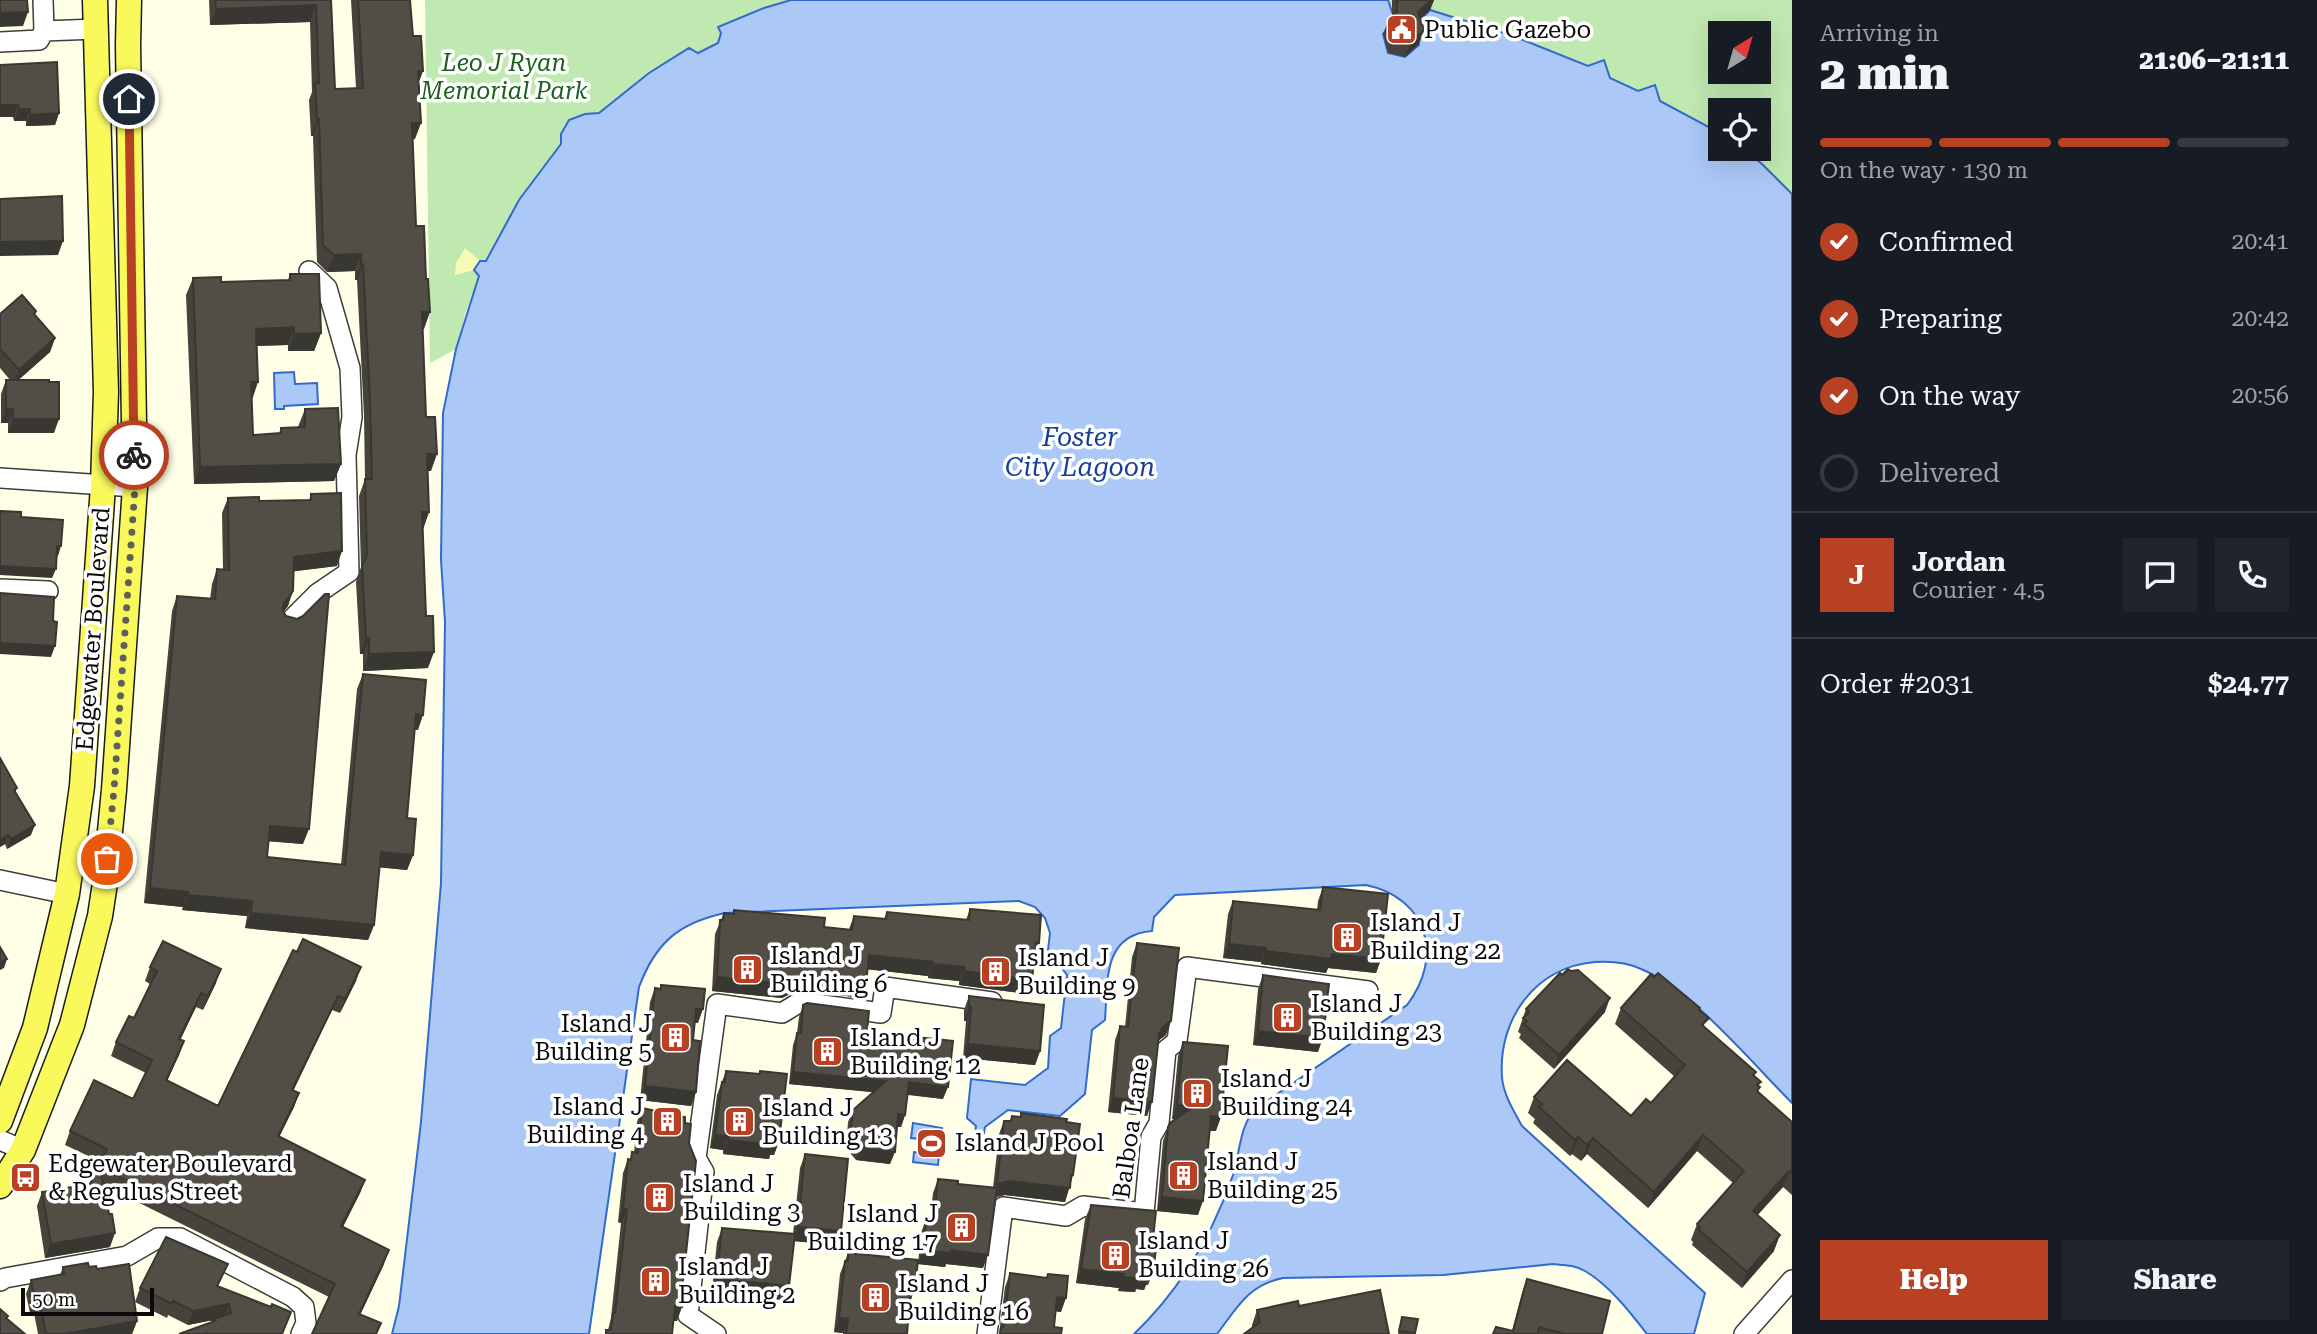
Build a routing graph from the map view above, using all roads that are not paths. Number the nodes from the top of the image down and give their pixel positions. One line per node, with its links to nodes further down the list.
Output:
1 (43, 0): 5 (street)
2 (95, 0): 4 (main road, Edgewater Boulevard)
3 (130, 0): 10 (main road, Edgewater Boulevard)
4 (96, 29): 5 (street); 9 (main road, Edgewater Boulevard)
5 (44, 31): 6 (street)
6 (0, 42)
7 (309, 271): 13 (street)
8 (0, 478): 9 (street)
9 (103, 486): 10 (street); 15 (main road, Edgewater Boulevard)
10 (135, 487): 20 (main road, Edgewater Boulevard)
11 (0, 589): 12 (street)
12 (48, 591)
13 (289, 622)
14 (0, 880): 15 (street)
15 (67, 894): 18 (main road, Edgewater Boulevard)
16 (1368, 991): 26 (street, Balboa Lane)
17 (1013, 1005): 25 (street)
18 (0, 1121)
19 (0, 1140): 20 (street)
20 (23, 1150): 21 (main road, Edgewater Boulevard)
21 (0, 1186)
22 (1792, 1280): 27 (street)
23 (0, 1281): 24 (street)
24 (301, 1334)
25 (716, 1334)
26 (987, 1334)
27 (1744, 1334)

